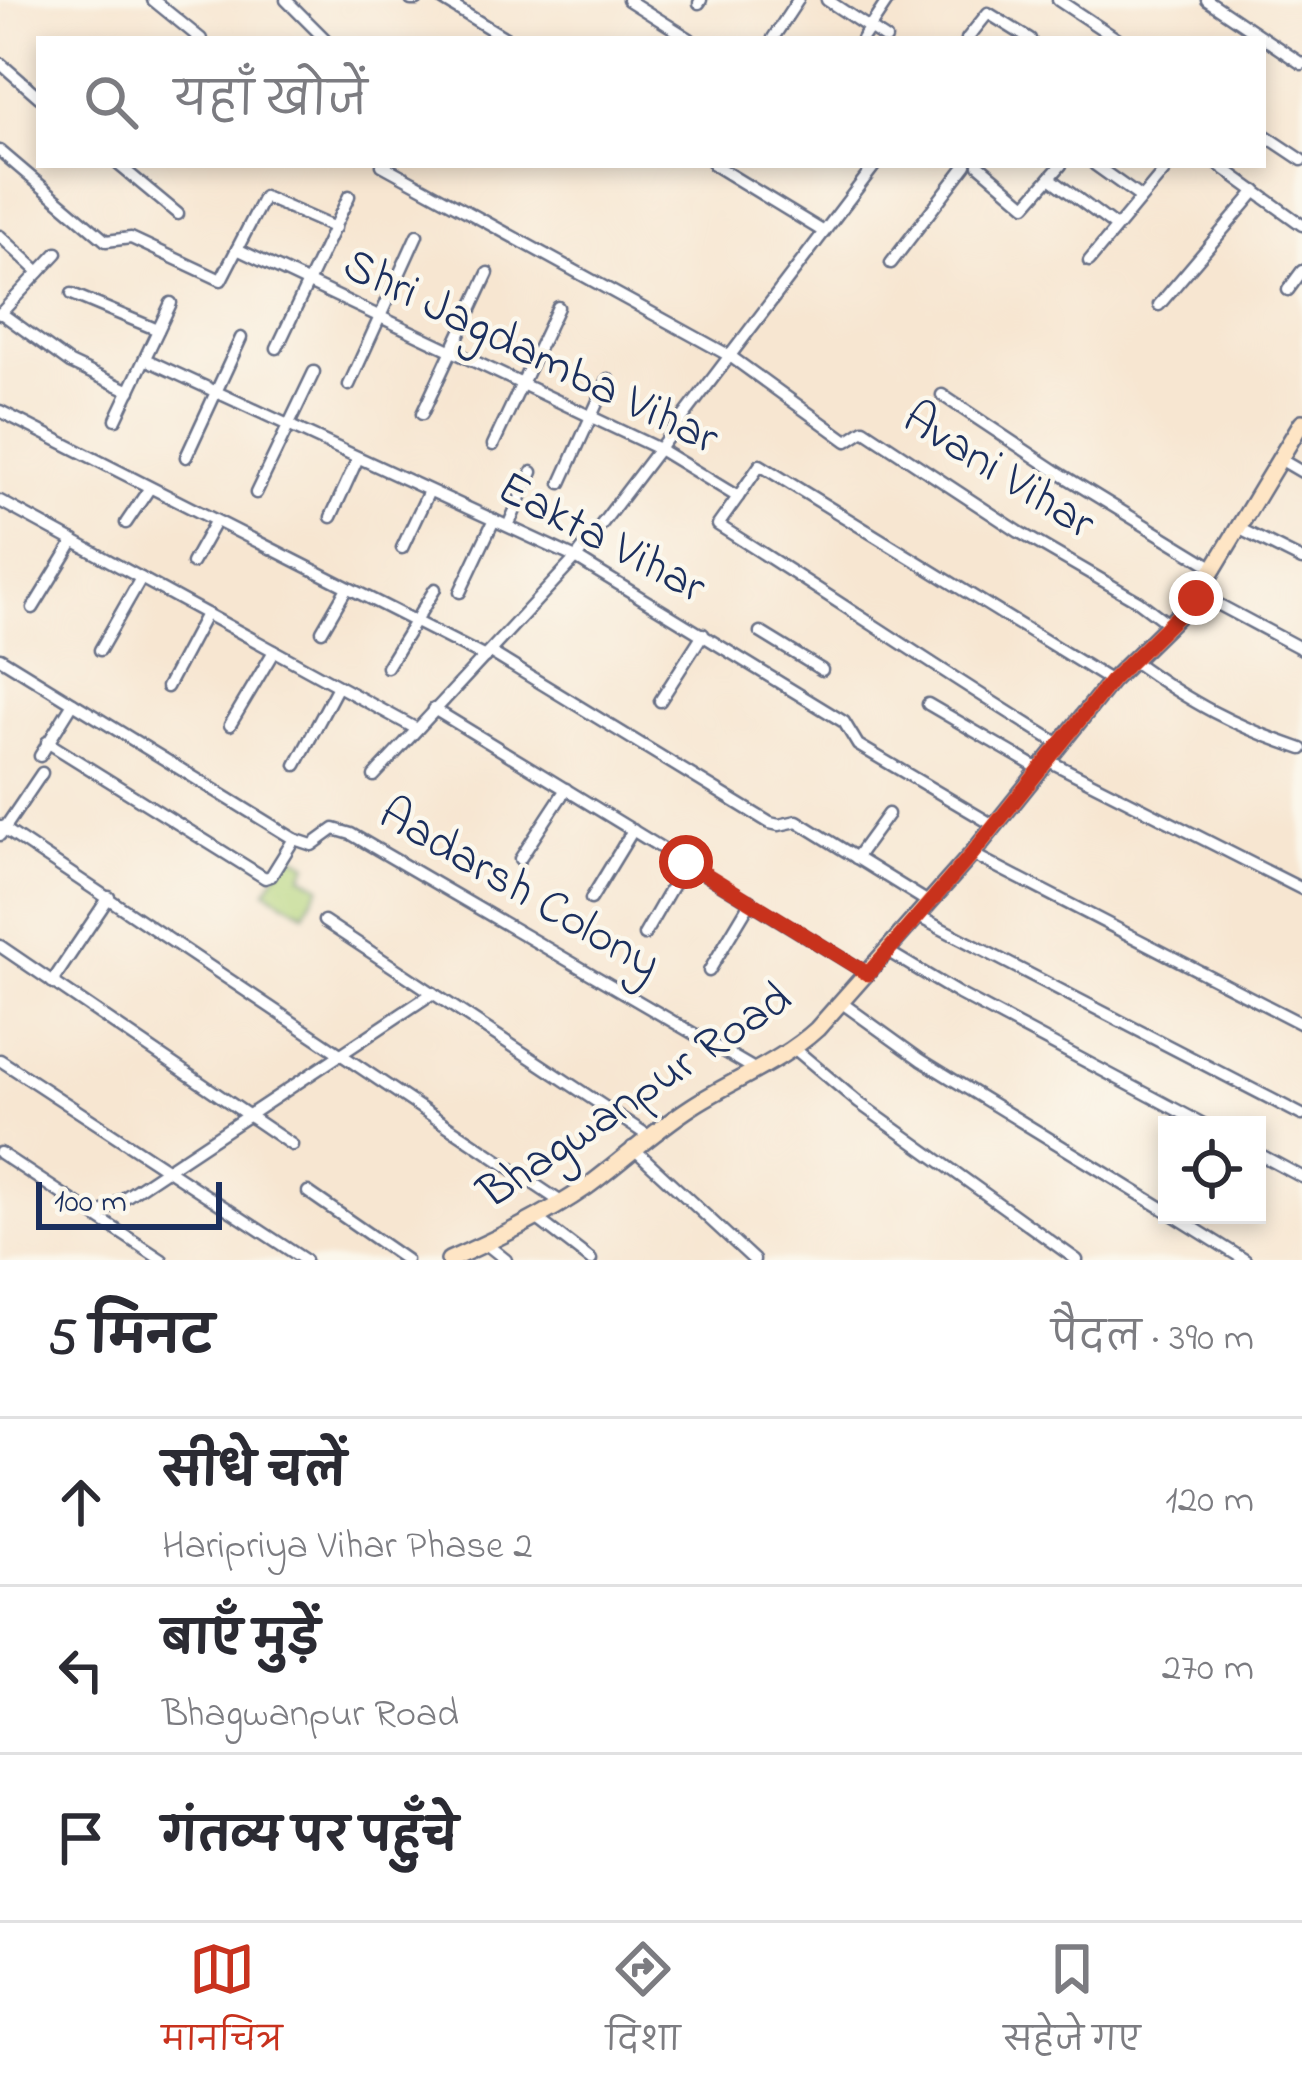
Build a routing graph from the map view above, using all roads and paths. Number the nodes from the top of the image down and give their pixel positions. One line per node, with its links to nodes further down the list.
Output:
1 (153, 0): 11 (street)
2 (286, 0): 12 (street)
3 (443, 0): 13 (street)
4 (628, 0): 14 (street)
5 (798, 0): 15 (street)
6 (826, 0): 10 (street)
7 (888, 0): 10 (street)
8 (1058, 0): 18 (street)
9 (1207, 0): 19 (street)
10 (866, 33)
11 (197, 36)
12 (322, 36)
13 (502, 36)
14 (685, 36)
15 (774, 36)
16 (970, 36): 17 (street)
17 (1023, 36)
18 (1112, 36)
19 (1260, 36)
20 (1266, 40): 22 (street)
21 (0, 64): 23 (street)
22 (1302, 64)
23 (36, 94)
24 (1266, 136): 26 (street)
25 (0, 151): 48 (street)
26 (1302, 160)
27 (123, 168): 41 (street)
28 (387, 168): 67 (street)
29 (719, 168): 45 (street)
30 (873, 168): 45 (street)
31 (964, 168): 51 (street)
32 (983, 168): 37 (street)
33 (1058, 168): 37 (street)
34 (1099, 168): 40 (street)
35 (1165, 168): 40 (street)
36 (1223, 168): 38 (street)
37 (1050, 178): 44 (street)
38 (1256, 190): 42 (street); 59 (street)
39 (349, 196): 43 (street)
40 (1140, 197): 44 (street)
41 (178, 214)
42 (1302, 225)
43 (335, 227): 48 (street); 55 (street)
44 (1116, 227): 50 (street)
45 (824, 232): 67 (street)
46 (417, 235): 62 (street)
47 (0, 236): 53 (street)
48 (237, 250): 55 (street, Shri Jagdamba Vihar)
49 (57, 253): 53 (street)
50 (1089, 261)
51 (891, 263)
52 (1302, 271): 56 (street)
53 (39, 272): 61 (street)
54 (488, 273): 65 (street)
55 (308, 284): 62 (street, Shri Jagdamba Vihar); 66 (street)
56 (1288, 290)
57 (71, 294): 63 (street)
58 (171, 303): 63 (street)
59 (1159, 305)
60 (558, 308): 71 (street)
61 (1, 314): 73 (street)
62 (380, 316): 65 (street, Shri Jagdamba Vihar); 72 (street)
63 (158, 330): 68 (street)
64 (241, 338): 74 (street)
65 (451, 347): 71 (street, Shri Jagdamba Vihar); 77 (street)
66 (278, 348)
67 (730, 356): 83 (street); 115 (street, Avani Vihar)
68 (146, 359): 73 (street); 74 (street, Eakta Vihar)
69 (314, 372): 81 (street)
70 (608, 380): 78 (street)
71 (522, 382): 78 (street, Shri Jagdamba Vihar); 82 (street)
72 (349, 385)
73 (130, 391): 79 (street)
74 (216, 393): 81 (street, Eakta Vihar); 84 (street)
75 (942, 395): 106 (street)
76 (0, 411): 90 (street)
77 (422, 414)
78 (591, 416): 83 (street, Shri Jagdamba Vihar); 89 (street)
79 (116, 419)
80 (1302, 422): 86 (street, Bhagwanpur Road)
81 (286, 426): 85 (street, Eakta Vihar); 92 (street)
82 (493, 446)
83 (659, 448): 93 (street, Shri Jagdamba Vihar); 103 (street)
84 (186, 457)
85 (358, 458): 91 (street, Eakta Vihar); 95 (street)
86 (1278, 458): 88 (street); 100 (street, Bhagwanpur Road)
87 (532, 472): 99 (street)
88 (1302, 472)
89 (561, 483)
90 (149, 489): 97 (street); 98 (street)
91 (429, 491): 96 (street, Eakta Vihar); 102 (street)
92 (256, 493)
93 (738, 497): 129 (street, Shri Jagdamba Vihar); 139 (street)
94 (1, 503): 101 (street)
95 (331, 517)
96 (494, 520): 99 (street, Eakta Vihar); 110 (street)
97 (215, 522): 105 (street); 108 (street)
98 (126, 523)
99 (508, 526): 103 (street, Eakta Vihar)
100 (1238, 528): 104 (street); 106 (street, Bhagwanpur Road)
101 (74, 541): 107 (street); 112 (street)
102 (402, 548)
103 (576, 559): 118 (street, Eakta Vihar); 123 (street)
104 (1302, 560)
105 (192, 563)
106 (1216, 568): 111 (street, Bhagwanpur Road)
107 (142, 578): 113 (street); 119 (street)
108 (347, 588): 114 (street); 116 (street)
109 (435, 589): 114 (street)
110 (460, 592)
111 (1199, 594): 115 (street, Bhagwanpur Road); 120 (street)
112 (33, 608)
113 (206, 614): 121 (street); 131 (street)
114 (415, 622): 123 (street); 126 (street)
115 (1171, 625): 125 (street, Bhagwanpur Road)
116 (322, 631)
117 (760, 632): 122 (street)
118 (703, 634): 128 (street, Eakta Vihar); 132 (street)
119 (100, 650)
120 (1302, 650)
121 (274, 651): 130 (street); 136 (street)
122 (790, 651): 127 (street); 128 (street)
123 (488, 655): 135 (street); 153 (street)
124 (0, 658): 133 (street)
125 (1133, 661): 129 (street, Bhagwanpur Road); 140 (street)
126 (387, 667)
127 (822, 670)
128 (774, 678): 148 (street, Eakta Vihar)
129 (1111, 681): 139 (street, Bhagwanpur Road)
130 (338, 686): 137 (street); 142 (street)
131 (167, 687)
132 (660, 701)
133 (73, 703): 138 (street); 151 (street)
134 (928, 704): 143 (street)
135 (434, 709): 137 (street); 146 (street)
136 (230, 725)
137 (415, 728): 145 (street)
138 (47, 742): 141 (street); 151 (street)
139 (1060, 745): 143 (street, Bhagwanpur Road)
140 (1302, 749)
141 (40, 756)
142 (296, 765)
143 (1045, 765): 148 (street, Bhagwanpur Road); 156 (street)
144 (42, 773): 149 (street)
145 (374, 776)
146 (566, 789): 150 (street); 154 (street)
147 (888, 814): 153 (street)
148 (995, 826): 152 (street, Bhagwanpur Road)
149 (1, 830): 157 (street)
150 (633, 830): 155 (street); 158 (street)
151 (294, 839): 174 (street, Aadarsh Colony)
152 (972, 854): 160 (street, Bhagwanpur Road); 170 (street)
153 (856, 858): 160 (street)
154 (520, 859)
155 (686, 862): 159 (street); 162 (street)
156 (1302, 889)
157 (109, 897): 167 (street); 172 (street)
158 (591, 898)
159 (751, 901): 165 (street); 166 (street)
160 (922, 909): 164 (street, Bhagwanpur Road); 175 (street)
161 (324, 921): 168 (street)
162 (644, 935)
163 (0, 946): 167 (street)
164 (887, 951): 166 (street, Bhagwanpur Road); 177 (street)
165 (710, 970)
166 (868, 974): 169 (street, Bhagwanpur Road)
167 (52, 982): 176 (street)
168 (434, 993): 172 (street); 178 (street)
169 (842, 1003): 171 (street, Bhagwanpur Road); 187 (street)
170 (1302, 1024)
171 (795, 1049): 174 (street, Bhagwanpur Road); 199 (street)
172 (341, 1054): 176 (street); 186 (street)
173 (0, 1060): 183 (street)
174 (756, 1070): 178 (street, Bhagwanpur Road)
175 (1302, 1114)
176 (248, 1116): 179 (street); 183 (street)
177 (1188, 1116)
178 (647, 1135): 180 (street, Bhagwanpur Road)
179 (292, 1145)
180 (632, 1147): 186 (street, Bhagwanpur Road); 198 (street)
181 (0, 1153): 188 (street)
182 (1266, 1158): 184 (street)
183 (169, 1168): 188 (street); 193 (street)
184 (1302, 1177)
185 (308, 1192): 194 (street)
186 (561, 1202): 189 (street, Bhagwanpur Road)
187 (1158, 1206)
188 (97, 1216): 192 (street)
189 (535, 1217): 191 (street, Bhagwanpur Road); 197 (street)
190 (1188, 1224): 200 (street)
191 (486, 1244): 195 (street, Bhagwanpur Road); 196 (street)
192 (162, 1260)
193 (305, 1260)
194 (406, 1260)
195 (448, 1260)
196 (506, 1260)
197 (591, 1260)
198 (754, 1260)
199 (1076, 1260)
200 (1245, 1260)

